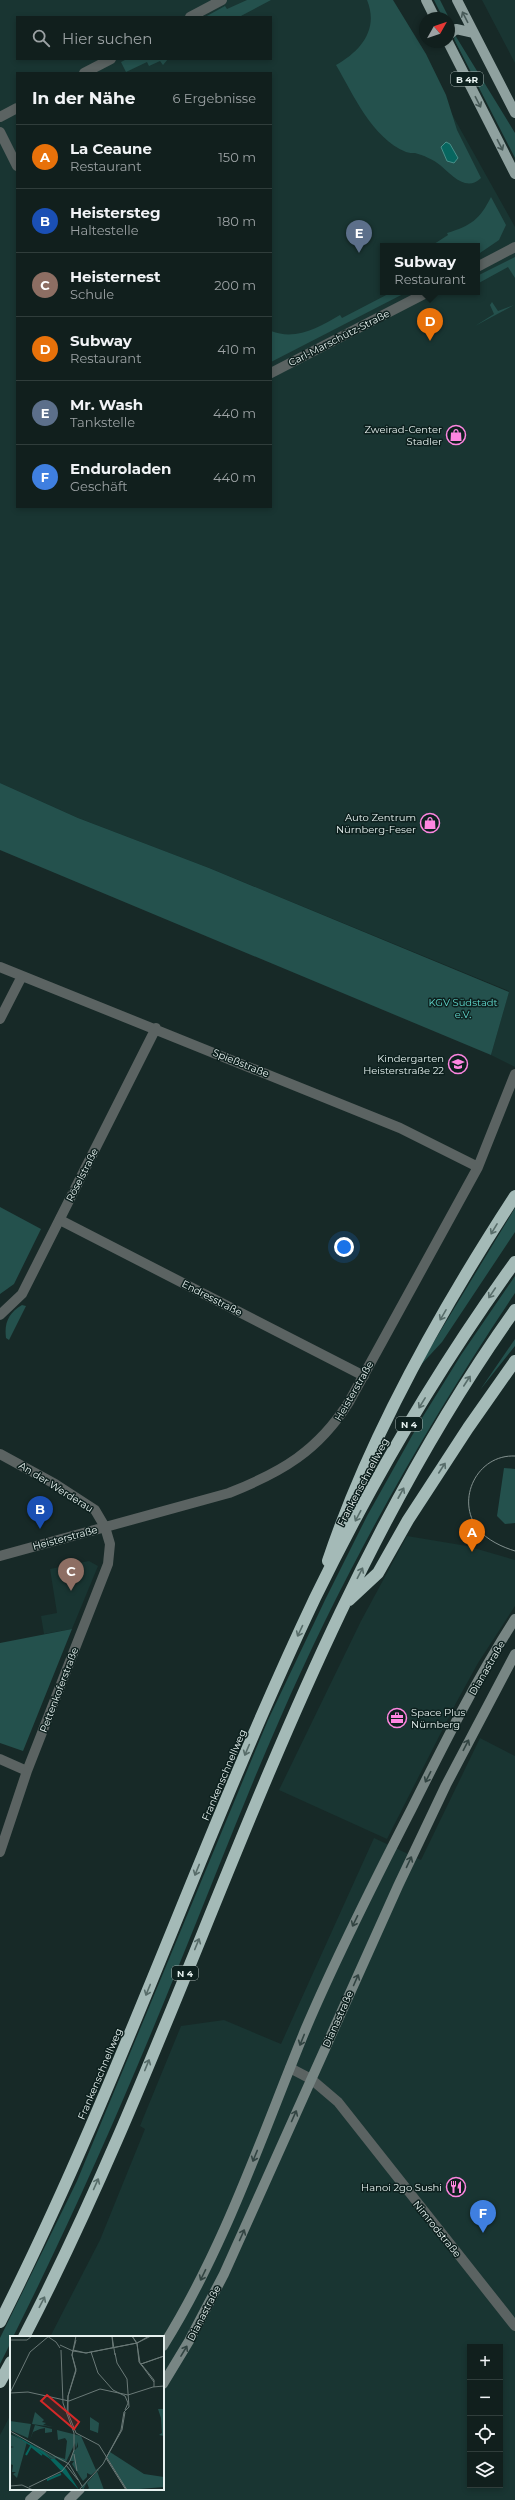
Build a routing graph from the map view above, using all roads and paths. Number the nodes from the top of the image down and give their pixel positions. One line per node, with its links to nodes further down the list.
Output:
1 (222, 0): 5 (street)
2 (426, 0): 4 (main road)
3 (457, 0): 7 (main road, B 4R, one-way to 3)
4 (432, 12)
5 (192, 16)
6 (455, 30): 7 (main road)
7 (474, 33): 12 (main road, B 4R)
8 (451, 48): 16 (main road, B 4R, one-way to 16)
9 (108, 60): 10 (street)
10 (86, 72)
11 (16, 109): 13 (street)
12 (515, 113)
13 (0, 117)
14 (0, 132): 15 (street)
15 (16, 164)
16 (515, 174)
17 (515, 247): 18 (street)
18 (480, 264)
19 (422, 295): 20 (street, Carl-Marschütz-Straße)
20 (272, 372)
21 (0, 966): 22 (street, Spießstraße)
22 (22, 976): 23 (street); 24 (street, Spießstraße)
23 (0, 1019)
24 (156, 1028): 26 (street, Spießstraße); 28 (street, Röselstraße)
25 (515, 1074): 26 (street, Heisterstraße)
26 (478, 1167): 33 (street, Heisterstraße)
27 (515, 1196): 37 (highway, one-way to 37)
28 (60, 1220): 31 (street, Röselstraße); 33 (street, Endresstraße)
29 (515, 1262): 37 (highway, Frankenschnellweg / N 4, one-way to 37)
30 (515, 1310): 38 (highway, N 4, one-way to 30)
31 (0, 1315)
32 (515, 1362): 38 (highway, one-way to 32)
33 (364, 1376): 35 (street, Heisterstraße)
34 (0, 1454): 35 (street, An der Werderau)
35 (105, 1527): 36 (street, Heisterstraße); 42 (street, Pettenkoferstraße)
36 (0, 1556)
37 (316, 1596): 46 (highway, Frankenschnellweg / N 4, one-way to 46)
38 (343, 1606): 48 (highway, N 4, one-way to 38)
39 (515, 1619): 44 (main road, Dianastraße, one-way to 44)
40 (515, 1654): 45 (main road, Dianastraße, one-way to 40)
41 (0, 1759): 42 (street)
42 (27, 1771): 43 (street, Pettenkoferstraße)
43 (0, 1852)
44 (290, 2068): 45 (street, Nimrodstraße); 49 (main road, Dianastraße, one-way to 49)
45 (311, 2080): 47 (street, Nimrodstraße); 52 (main road, Dianastraße, one-way to 45)
46 (0, 2322)
47 (515, 2326)
48 (24, 2336)
49 (164, 2344)
50 (10, 2364): 51 (highway)
51 (0, 2382)
52 (164, 2382)
53 (41, 2490): 55 (main road)
54 (79, 2490): 56 (main road)
55 (30, 2500)
56 (68, 2500)

